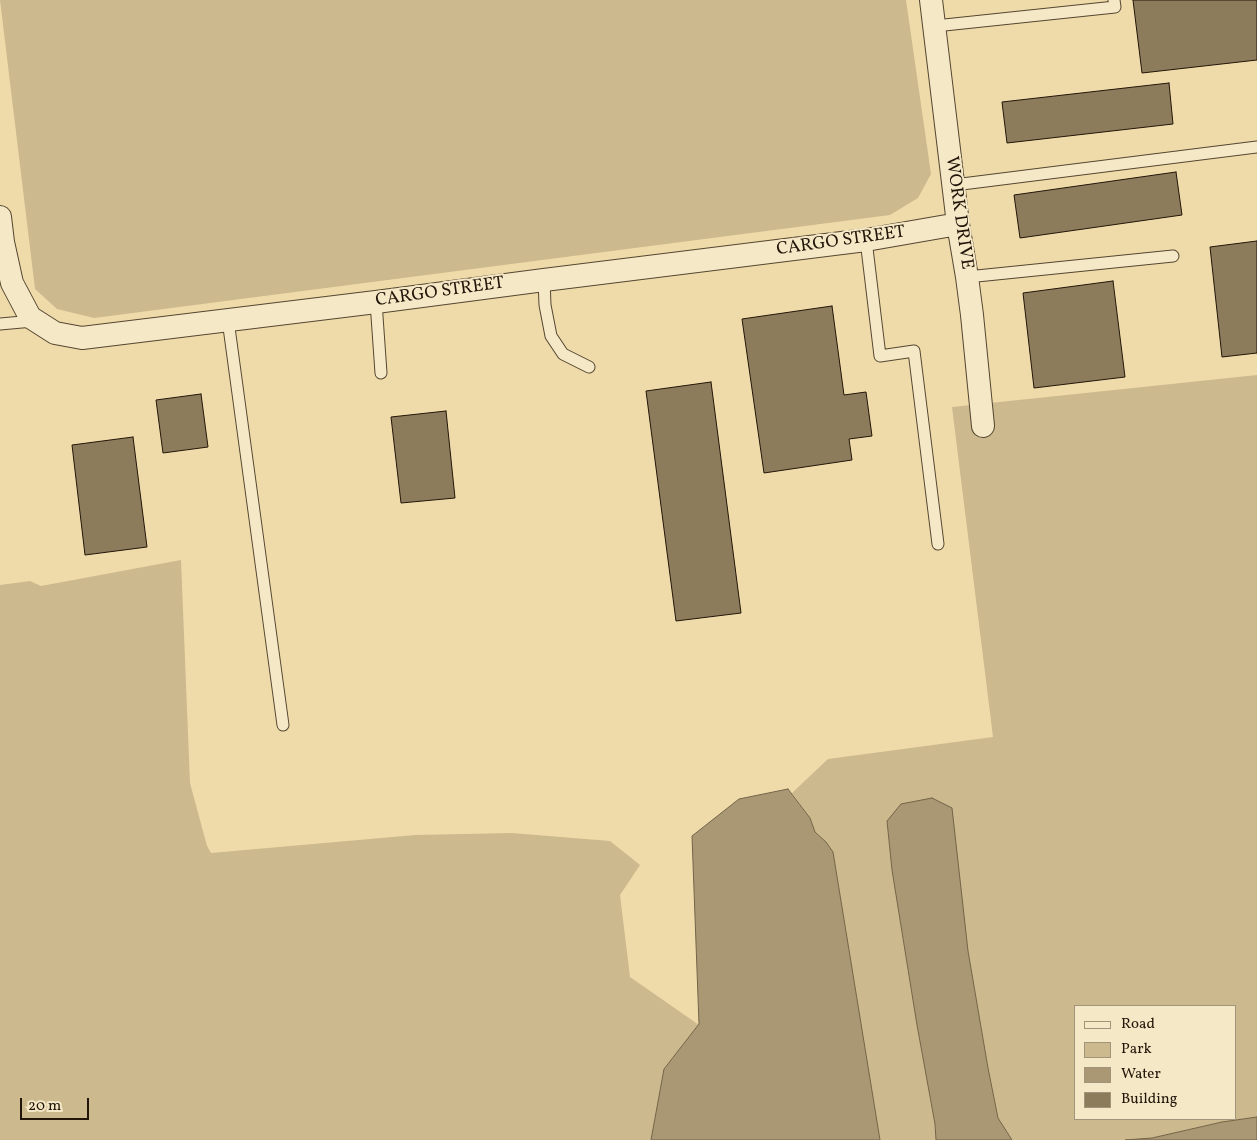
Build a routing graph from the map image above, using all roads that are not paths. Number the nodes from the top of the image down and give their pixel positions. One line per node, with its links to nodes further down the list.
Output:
1 (932, 0): 3 (street, WORK DRIVE)
2 (1114, 0): 3 (lane)
3 (935, 26): 5 (street, WORK DRIVE)
4 (1257, 147): 5 (lane)
5 (954, 185): 7 (street, WORK DRIVE)
6 (0, 217): 13 (street, CARGO STREET)
7 (958, 224): 8 (street, CARGO STREET); 10 (street, WORK DRIVE)
8 (866, 240): 11 (street, CARGO STREET); 19 (lane)
9 (1173, 256): 10 (lane)
10 (967, 277): 18 (street, WORK DRIVE)
11 (544, 280): 12 (street, CARGO STREET); 16 (lane)
12 (376, 302): 14 (street, CARGO STREET); 17 (lane)
13 (35, 320): 14 (street, CARGO STREET); 15 (lane)
14 (228, 320): 20 (lane)
15 (0, 324)
16 (589, 367)
17 (381, 374)
18 (983, 426)
19 (938, 544)
20 (283, 725)

